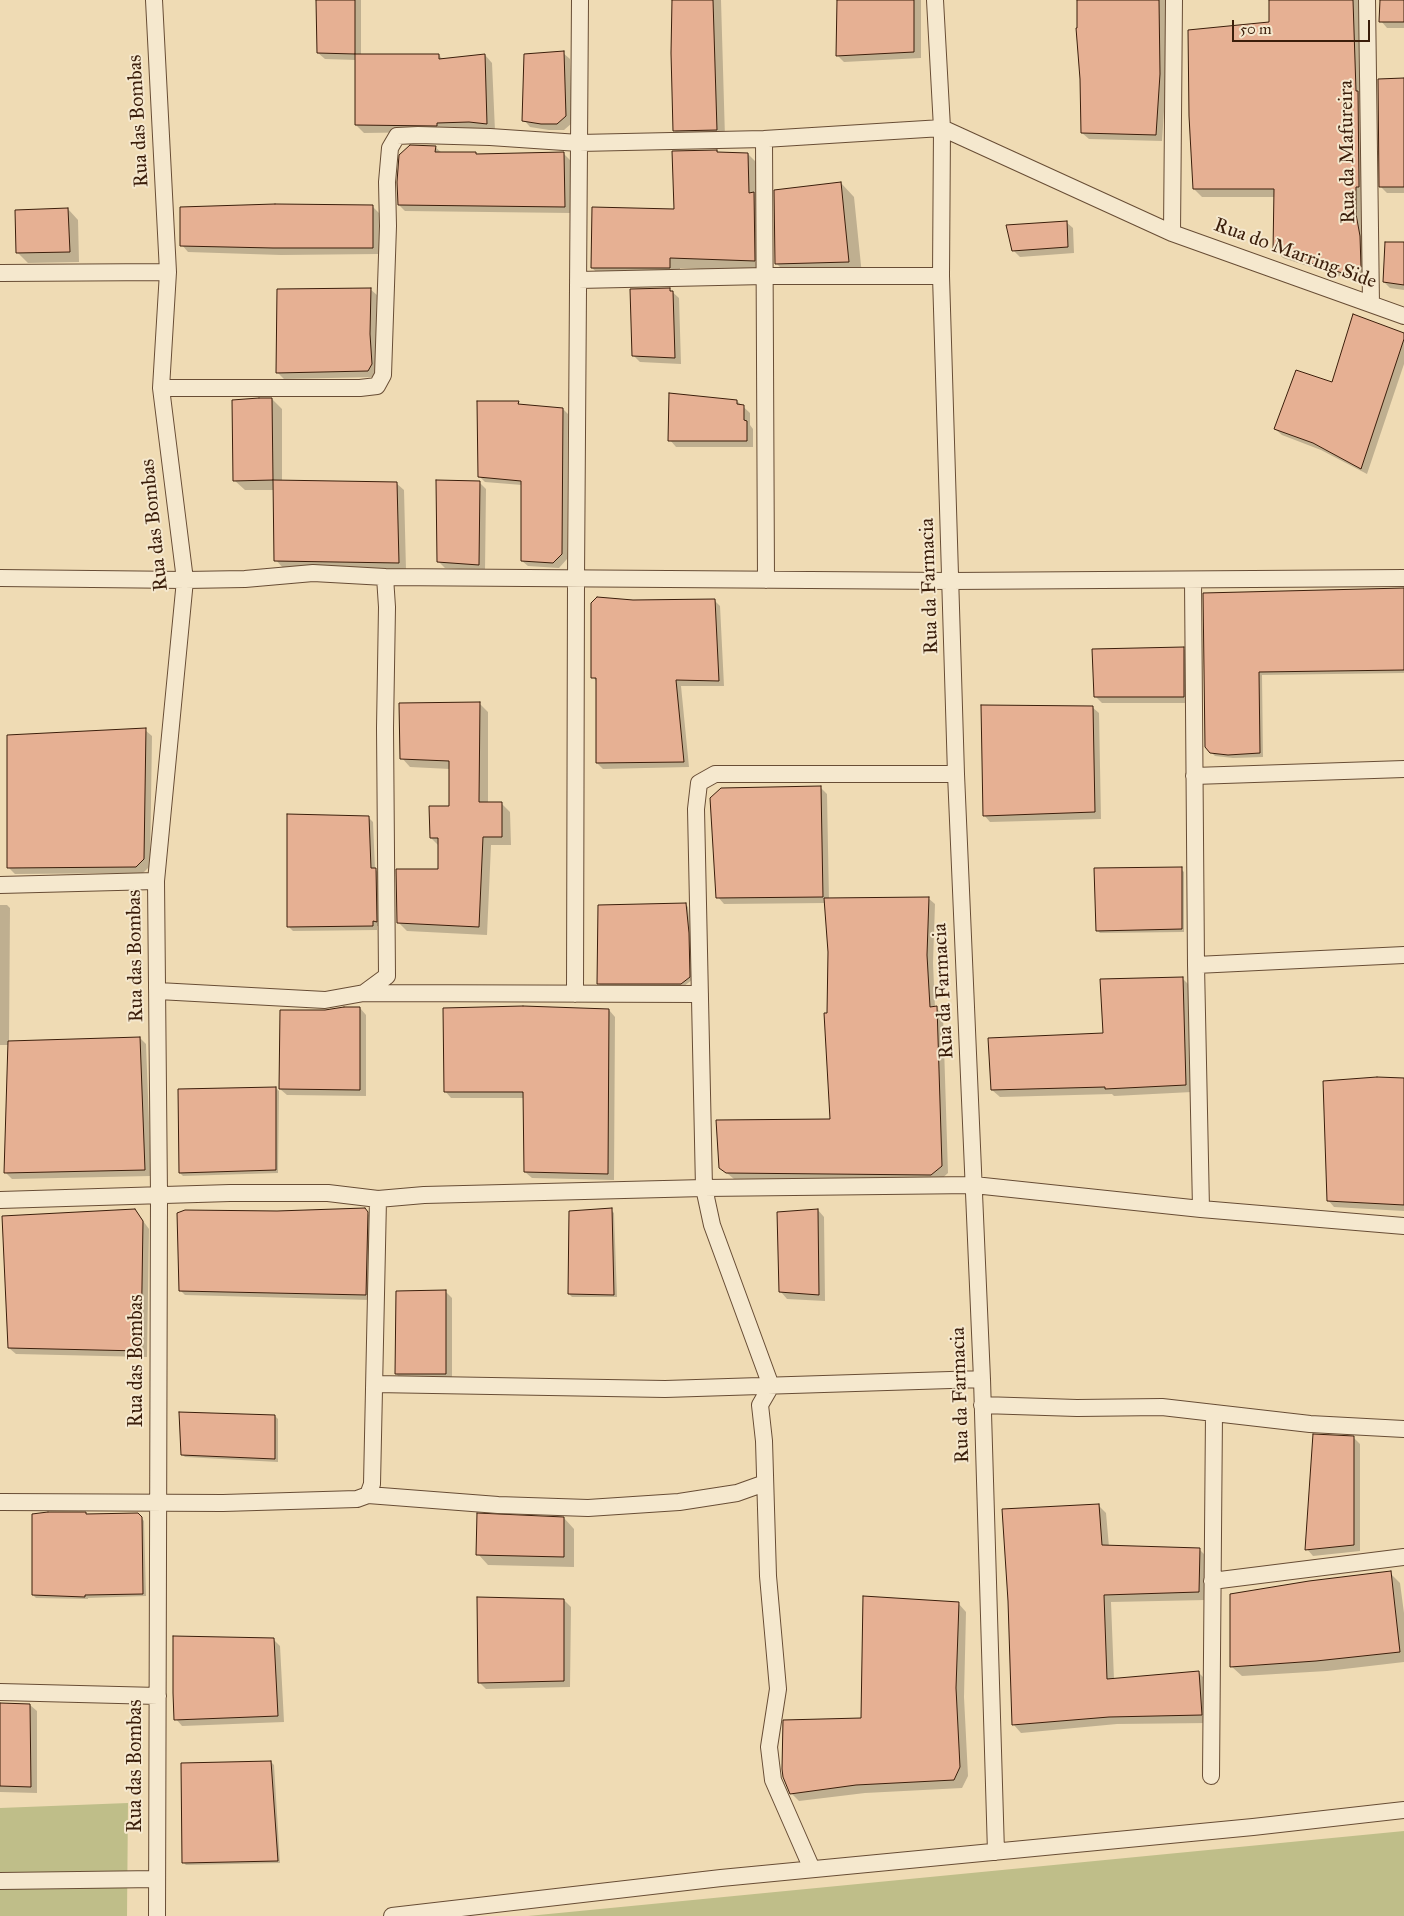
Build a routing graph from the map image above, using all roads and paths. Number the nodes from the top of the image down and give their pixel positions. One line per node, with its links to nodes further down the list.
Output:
1 (154, 0): 10 (street, Rua das Bombas)
2 (580, 0): 8 (street)
3 (936, 0): 6 (street, Rua da Farmacia)
4 (1174, 0): 9 (street)
5 (1367, 0): 15 (street, Rua da Mafureira)
6 (942, 128): 7 (street); 9 (street, Rua do Marring Side); 13 (street, Rua da Farmacia)
7 (764, 139): 8 (street); 12 (street)
8 (579, 144): 14 (street); 17 (street)
9 (1172, 233): 15 (street, Rua do Marring Side)
10 (168, 272): 11 (street); 17 (street, Rua das Bombas)
11 (0, 273)
12 (765, 276): 13 (street); 14 (street); 23 (street)
13 (941, 276): 25 (street, Rua da Farmacia)
14 (578, 280): 20 (street)
15 (1371, 304): 16 (street, Rua do Marring Side)
16 (1404, 316)
17 (161, 388): 22 (street, Rua das Bombas)
18 (385, 577): 20 (street); 22 (street); 34 (street)
19 (0, 578): 22 (street)
20 (576, 578): 23 (street); 35 (street)
21 (1404, 578): 24 (street)
22 (185, 580): 29 (street, Rua das Bombas)
23 (766, 580): 25 (street)
24 (1193, 580): 25 (street); 28 (street)
25 (951, 581): 27 (street, Rua da Farmacia)
26 (1404, 769): 28 (street)
27 (956, 774): 36 (street); 37 (street, Rua da Farmacia)
28 (1194, 776): 32 (street)
29 (156, 882): 30 (street); 33 (street, Rua das Bombas)
30 (0, 885)
31 (1404, 955): 32 (street)
32 (1196, 965): 42 (street)
33 (158, 991): 34 (street); 39 (street, Rua das Bombas)
34 (364, 993): 35 (street)
35 (575, 994): 36 (street)
36 (700, 994): 38 (street)
37 (974, 1185): 38 (street); 42 (street); 44 (street, Rua da Farmacia)
38 (704, 1188): 40 (street); 46 (street)
39 (160, 1195): 40 (street); 41 (street); 53 (street, Rua das Bombas)
40 (378, 1199): 45 (street)
41 (0, 1200)
42 (1201, 1209): 43 (street)
43 (1404, 1226)
44 (982, 1379): 46 (street); 47 (street, Rua da Farmacia)
45 (375, 1384): 46 (street); 51 (street)
46 (771, 1386): 50 (street)
47 (982, 1405): 48 (street); 60 (street, Rua da Farmacia)
48 (1214, 1413): 49 (street); 55 (street)
49 (1404, 1429)
50 (765, 1483): 51 (street); 61 (street)
51 (368, 1495): 53 (street)
52 (0, 1502): 53 (street)
53 (158, 1502): 57 (street, Rua das Bombas)
54 (1404, 1557): 55 (street)
55 (1212, 1581): 58 (street)
56 (0, 1692): 57 (street)
57 (158, 1696): 62 (street, Rua das Bombas)
58 (1211, 1776)
59 (1404, 1810): 60 (street)
60 (996, 1852): 61 (street)
61 (812, 1869): 65 (street)
62 (158, 1879): 63 (street); 64 (street, Rua das Bombas)
63 (0, 1881)
64 (158, 1916)
65 (392, 1916)

